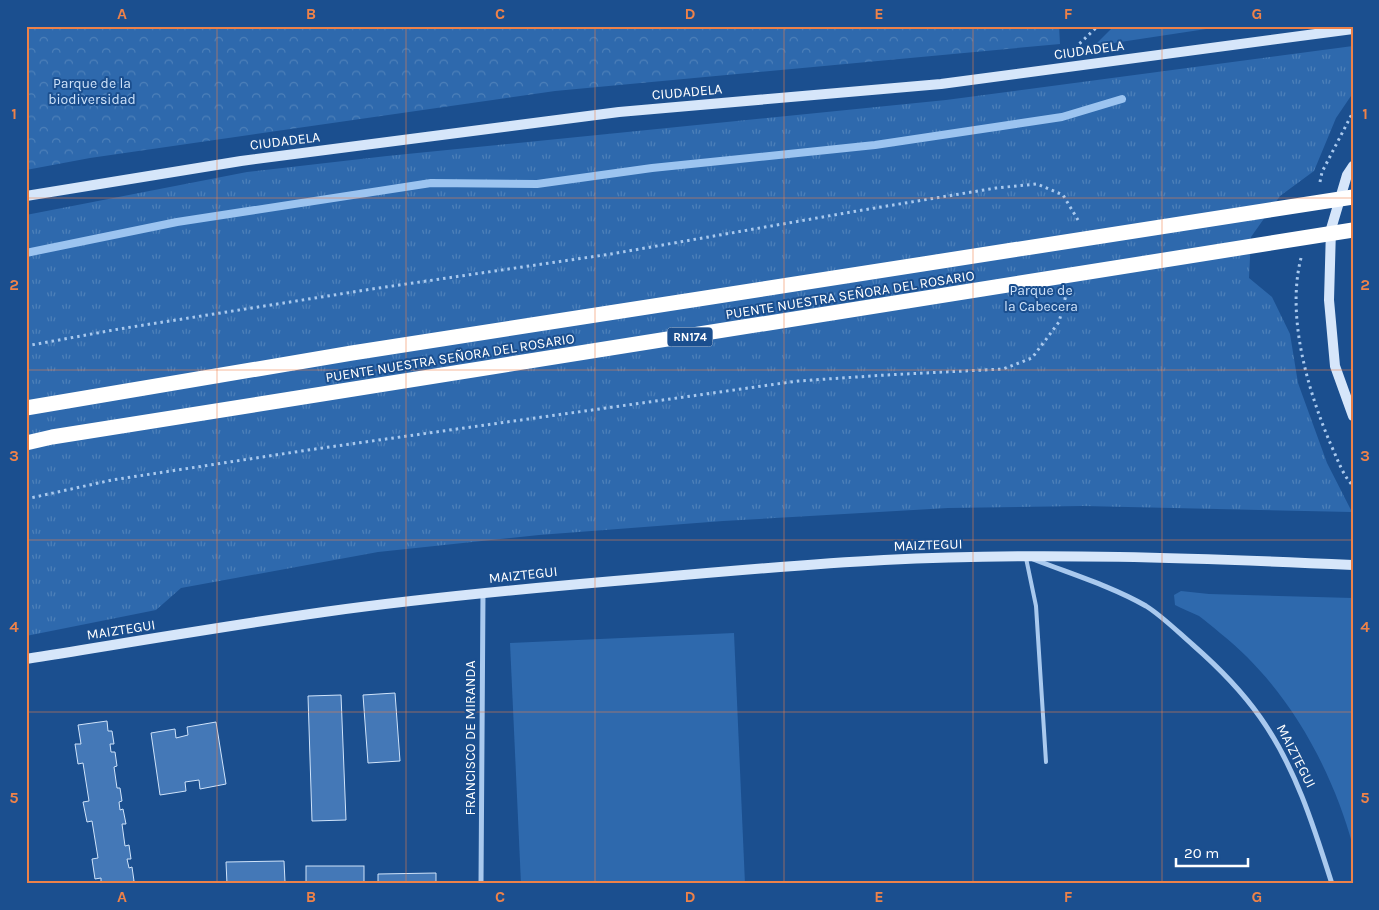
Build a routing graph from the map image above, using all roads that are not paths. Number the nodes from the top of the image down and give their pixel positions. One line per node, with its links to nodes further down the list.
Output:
1 (1353, 29): 3 (main road, CIUDADELA)
2 (1353, 166): 7 (main road)
3 (26, 196)
4 (1353, 197): 6 (highway, PUENTE NUESTRA SEÑORA DEL ROSARIO, bridge)
5 (1353, 230): 8 (highway, PUENTE NUESTRA SEÑORA DEL ROSARIO / RN174, bridge)
6 (26, 408)
7 (1353, 416)
8 (26, 443)
9 (1026, 556): 10 (main road, MAIZTEGUI); 11 (main road, MAIZTEGUI); 13 (lane); 15 (street, MAIZTEGUI)
10 (1353, 565)
11 (483, 593): 12 (main road, MAIZTEGUI); 14 (street, FRANCISCO DE MIRANDA)
12 (26, 658)
13 (1046, 762)
14 (481, 884)
15 (1332, 884)

